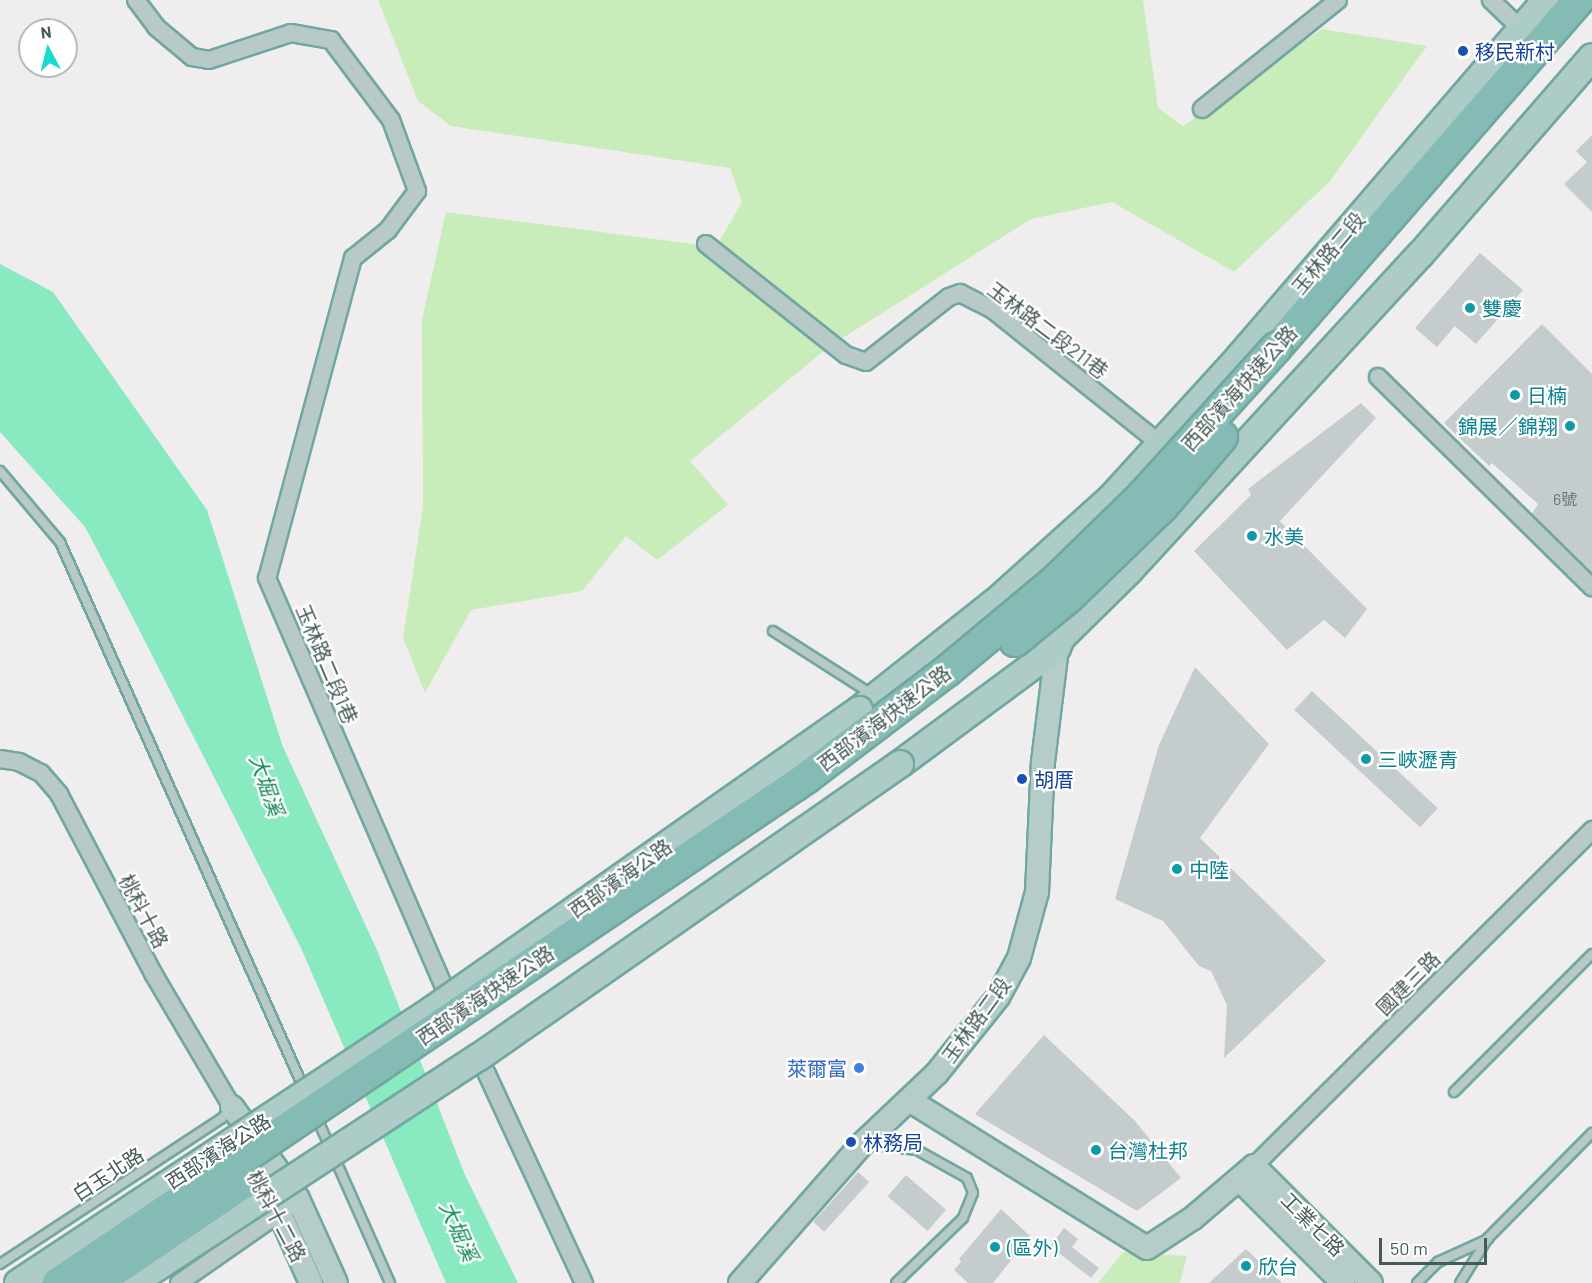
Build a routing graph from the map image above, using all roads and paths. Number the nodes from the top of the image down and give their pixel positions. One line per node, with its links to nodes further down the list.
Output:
1 (136, 0): 25 (street, 玉林路二段1巷)
2 (1338, 0): 9 (street)
3 (1491, 0): 7 (street)
4 (1546, 0): 7 (main road, 玉林路二段)
5 (1578, 0): 11 (highway, 西部濱海快速公路)
6 (1592, 13): 11 (highway, 西部濱海快速公路)
7 (1520, 28): 13 (main road, 玉林路二段)
8 (1592, 57): 19 (main road, 玉林路二段)
9 (1202, 109)
10 (706, 244): 13 (street, 玉林路二段211巷)
11 (1283, 353): 38 (highway, 西部濱海快速公路, bridge); 39 (highway, 西部濱海快速公路, bridge)
12 (1378, 377): 15 (street)
13 (1160, 444): 16 (main road, 玉林路二段)
14 (0, 471): 44 (lane)
15 (1592, 587)
16 (1001, 597): 17 (street); 20 (main road, 西部濱海公路)
17 (1026, 621): 19 (street); 20 (lane)
18 (773, 631): 21 (lane)
19 (1057, 648): 26 (main road, bridge); 28 (street, 玉林路二段)
20 (896, 681): 21 (main road, 西部濱海公路)
21 (867, 703): 25 (main road, 西部濱海公路, bridge)
22 (0, 759): 29 (street, 桃科十路)
23 (1592, 830): 32 (street, 國建三路)
24 (1592, 954): 27 (lane)
25 (448, 998): 37 (main road, 西部濱海公路, bridge)
26 (479, 1057): 40 (main road, bridge); 45 (street)
27 (1454, 1092)
28 (909, 1100): 31 (street, 玉林路二段); 32 (street)
29 (227, 1113): 33 (street, 桃科十二路); 34 (street, 桃科十二路); 36 (lane, 白玉北路)
30 (1592, 1133): 35 (lane)
31 (862, 1144): 46 (street, 玉林路二段); 47 (lane)
32 (1247, 1173): 48 (street, 工業七路); 49 (street, 工業七路)
33 (298, 1199): 34 (street); 43 (street, 桃科十二路)
34 (280, 1214): 41 (street); 42 (street, 桃科十二路)
35 (1488, 1238): 50 (lane); 51 (lane)
36 (0, 1264)
37 (18, 1283)
38 (58, 1283)
39 (96, 1283)
40 (133, 1283)
41 (179, 1283)
42 (311, 1283)
43 (336, 1283)
44 (390, 1283)
45 (584, 1283)
46 (740, 1283)
47 (896, 1283)
48 (1343, 1283)
49 (1371, 1283)
50 (1417, 1283)
51 (1460, 1283)

